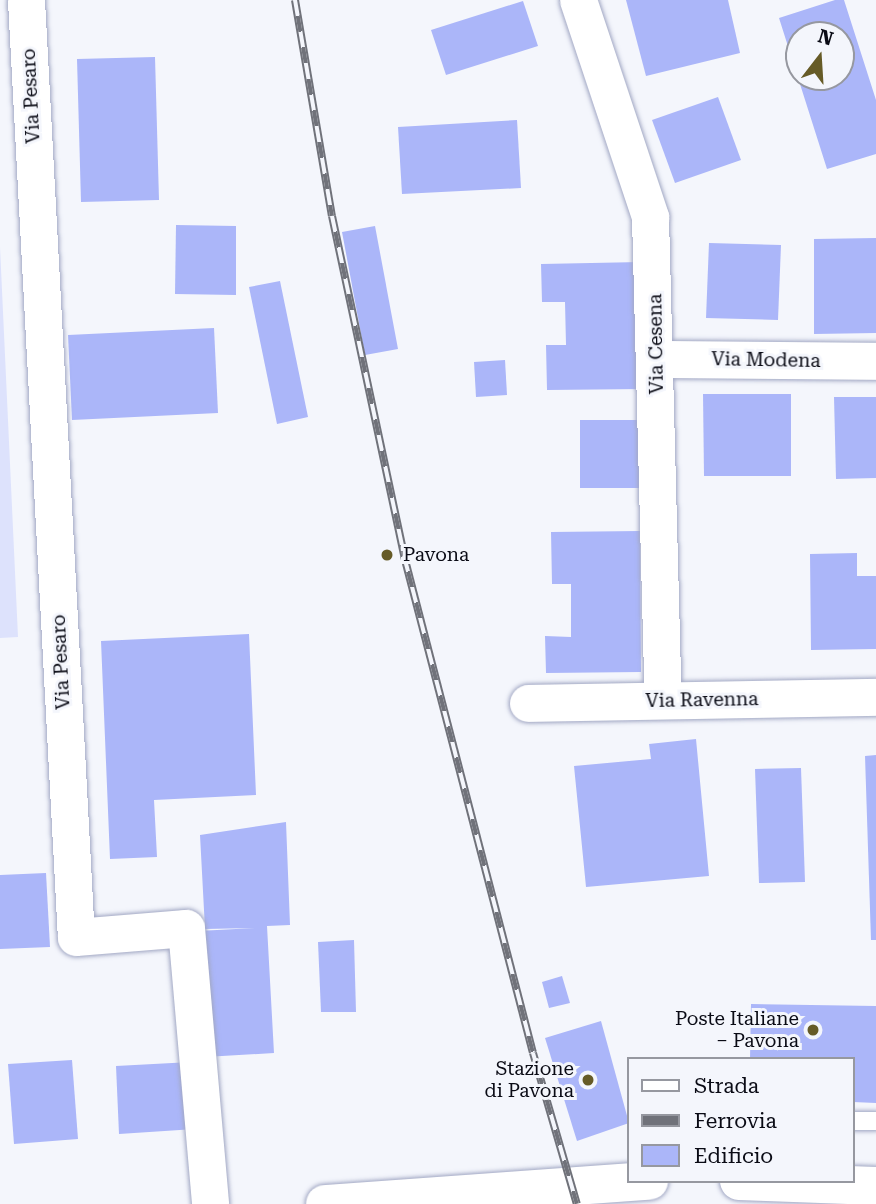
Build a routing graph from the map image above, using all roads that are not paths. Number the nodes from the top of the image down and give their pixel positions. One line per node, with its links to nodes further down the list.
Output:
1 (26, 0): 3 (street, Via Pesaro)
2 (579, 0): 4 (street, Via Cesena)
3 (14, 52): 15 (street, Via Pesaro)
4 (656, 359): 5 (street, Via Modena); 7 (street, Via Cesena)
5 (876, 361)
6 (876, 697): 7 (street, Via Ravenna)
7 (663, 700): 8 (street, Via Ravenna)
8 (528, 703)
9 (855, 1121): 10 (lane)
10 (876, 1121)
11 (628, 1183): 14 (main road)
12 (794, 1183): 13 (main road)
13 (876, 1186)
14 (483, 1197): 16 (main road)
15 (210, 1204)
16 (325, 1204)

